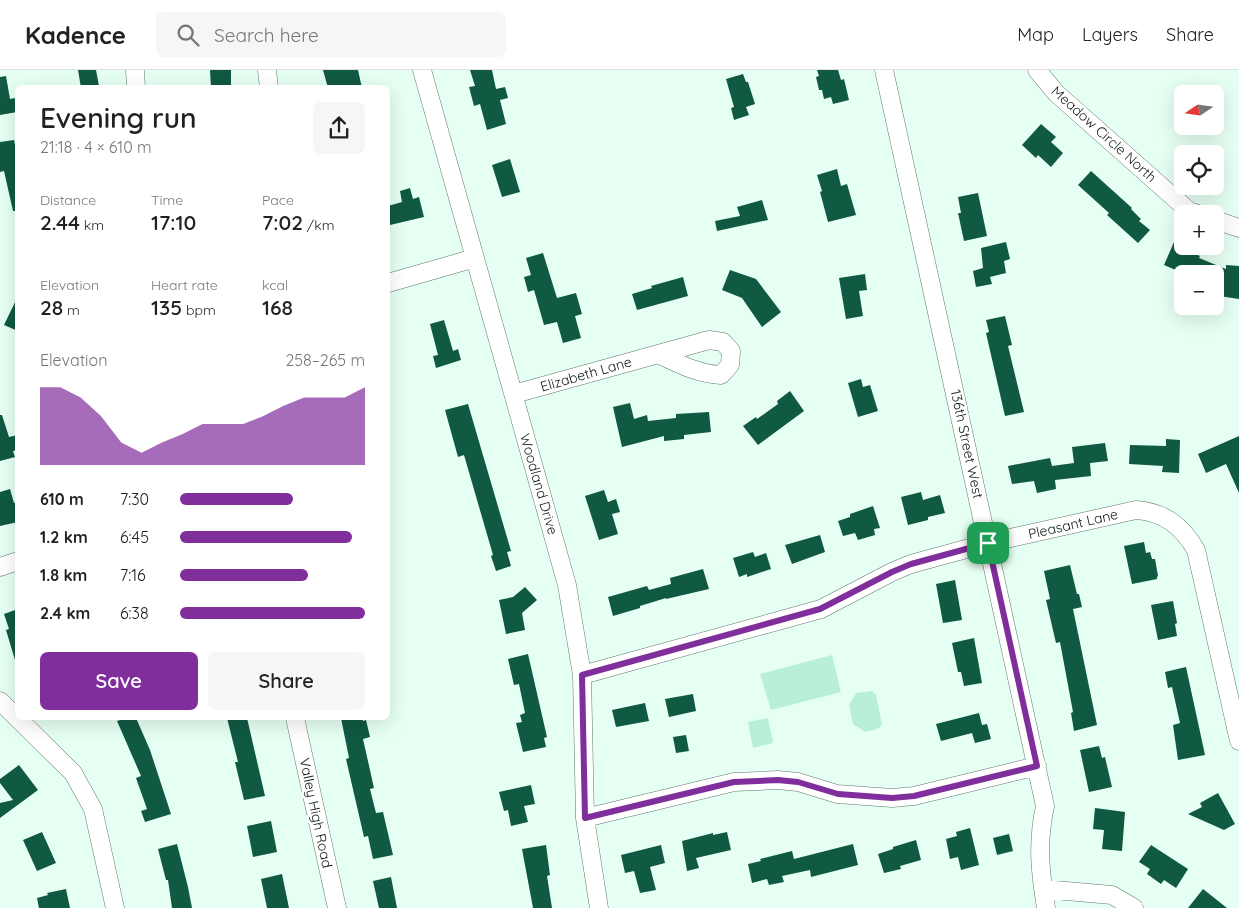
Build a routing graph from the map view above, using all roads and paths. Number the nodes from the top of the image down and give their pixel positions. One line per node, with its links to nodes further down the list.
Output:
1 (135, 70): 6 (street)
2 (267, 70): 7 (street)
3 (422, 70): 11 (street, Woodland Drive)
4 (884, 70): 15 (street, 136th Street West)
5 (1037, 70): 8 (street, Meadow Circle North)
6 (136, 85)
7 (268, 85)
8 (1182, 205)
9 (1224, 223): 10 (street)
10 (1239, 228)
11 (475, 258): 12 (street); 14 (street, Woodland Drive)
12 (390, 282)
13 (658, 354): 14 (street, Elizabeth Lane)
14 (514, 394): 18 (street, Woodland Drive)
15 (988, 543): 18 (street, Pleasant Lane); 23 (street, Pleasant Lane); 24 (street, 136th Street West)
16 (15, 562): 17 (street)
17 (0, 567)
18 (582, 675): 25 (street, Woodland Drive)
19 (0, 701): 20 (street)
20 (15, 716)
21 (19, 720): 27 (street)
22 (295, 720): 28 (street, Valley High Road)
23 (1239, 741)
24 (1037, 766): 25 (street); 26 (street, 136th Street West)
25 (585, 818): 29 (street, Woodland Drive)
26 (1043, 889): 30 (street, 136th Street West); 31 (street)
27 (115, 908)
28 (336, 908)
29 (600, 908)
30 (1046, 908)
31 (1134, 908)

